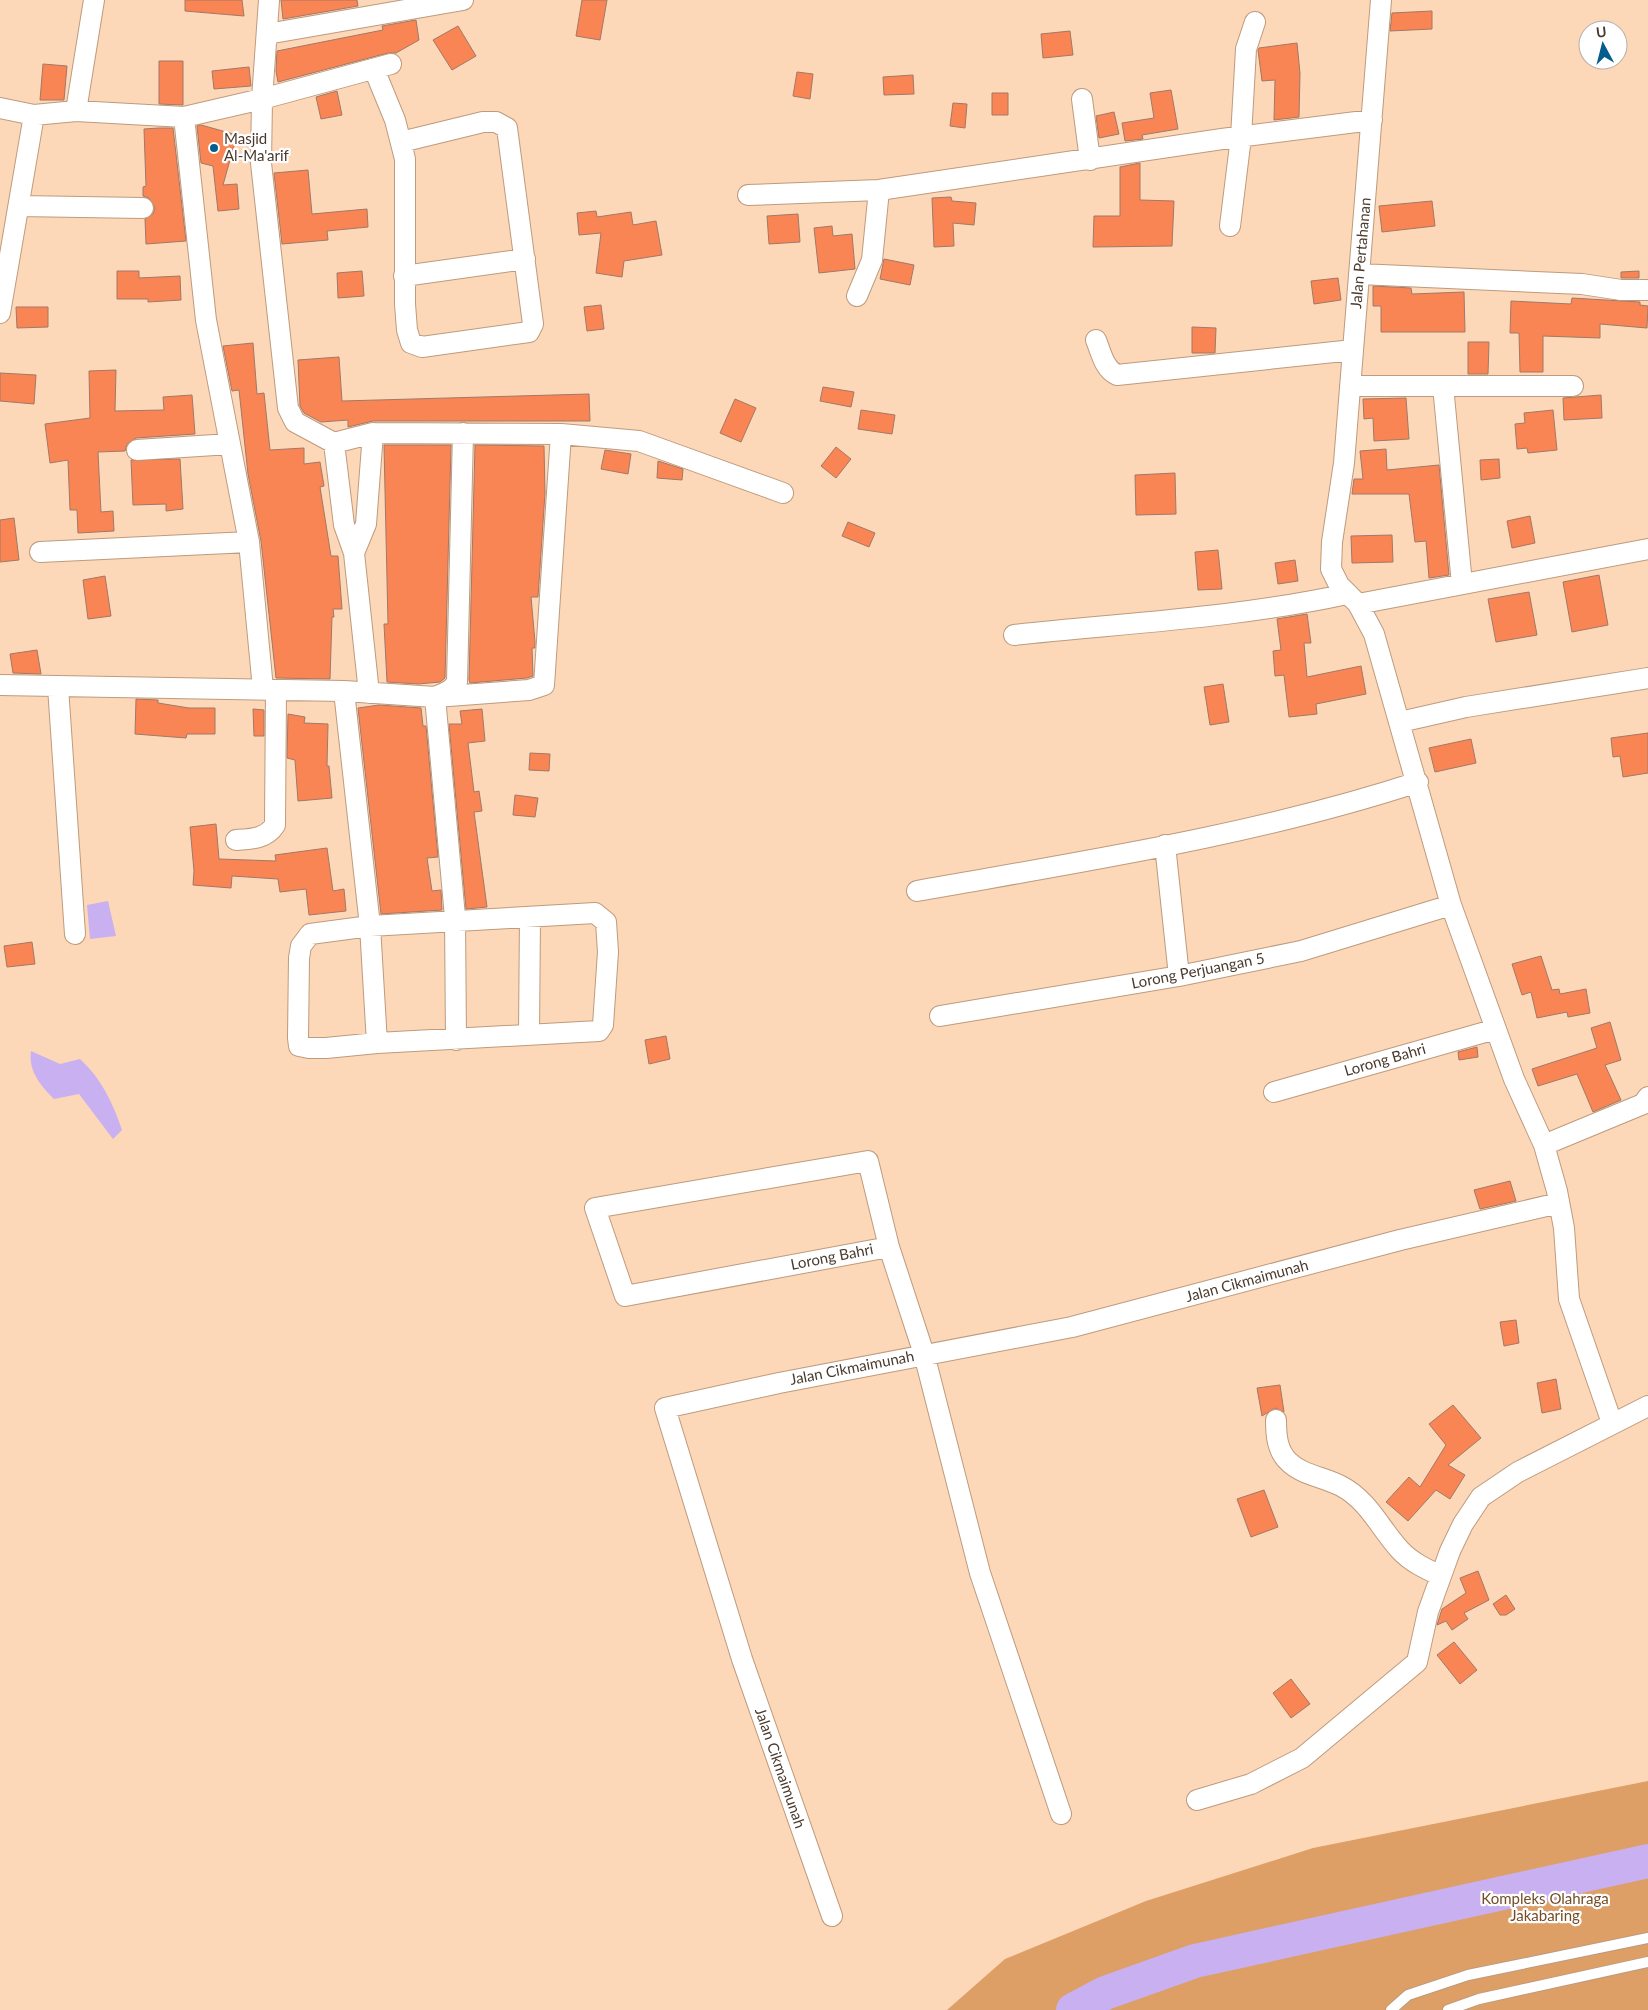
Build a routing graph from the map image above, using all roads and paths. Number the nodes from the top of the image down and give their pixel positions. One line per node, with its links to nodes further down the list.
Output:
1 (94, 0): 10 (street)
2 (269, 0): 6 (street)
3 (463, 0): 6 (street)
4 (1381, 0): 13 (street, Jalan Pertahanan)
5 (1255, 22): 14 (street)
6 (267, 34): 8 (street)
7 (1082, 99): 16 (street)
8 (262, 100): 12 (street); 15 (street); 36 (street)
9 (0, 108): 11 (street)
10 (76, 112): 11 (street); 12 (street)
11 (34, 115): 19 (street)
12 (184, 117): 37 (street)
13 (1372, 120): 14 (street); 23 (street, Jalan Pertahanan)
14 (1241, 137): 16 (street); 21 (street)
15 (401, 142): 22 (street); 24 (street)
16 (1090, 160): 17 (street)
17 (879, 190): 18 (street); 26 (street)
18 (748, 195)
19 (19, 206): 20 (street); 27 (street)
20 (143, 208)
21 (1230, 226)
22 (525, 258): 24 (street); 24 (street)
23 (1359, 274): 25 (street); 29 (street, Jalan Pertahanan)
24 (404, 276)
25 (1648, 290)
26 (857, 296)
27 (0, 313)
28 (1096, 340): 29 (street)
29 (1353, 350): 30 (street, Jalan Pertahanan)
30 (1350, 386): 31 (street); 45 (street, Jalan Pertahanan)
31 (1443, 386): 32 (street); 44 (street)
32 (1572, 386)
33 (373, 433): 34 (street); 36 (street); 43 (street)
34 (463, 433): 35 (street); 53 (street)
35 (561, 434): 39 (street); 53 (street)
36 (334, 443): 43 (street)
37 (230, 444): 38 (street); 40 (street)
38 (138, 450)
39 (783, 493)
40 (250, 542): 41 (street); 50 (street)
41 (40, 552)
42 (1648, 552): 44 (street)
43 (354, 553): 52 (street)
44 (1462, 584): 45 (street)
45 (1352, 599): 46 (street); 54 (street, Jalan Pertahanan)
46 (1014, 635)
47 (1648, 678): 54 (street)
48 (0, 685): 49 (street)
49 (58, 687): 50 (street); 63 (street)
50 (270, 690): 51 (street); 56 (street)
51 (344, 691): 52 (street); 62 (street)
52 (369, 693): 53 (street)
53 (435, 697): 61 (street)
54 (1400, 722): 55 (street, Jalan Pertahanan)
55 (1418, 782): 57 (street); 59 (street, Jalan Pertahanan)
56 (236, 840)
57 (1165, 845): 58 (street); 64 (street)
58 (917, 892)
59 (1451, 905): 64 (street, Lorong Perjuangan 5); 66 (street, Jalan Pertahanan)
60 (530, 917): 61 (street); 67 (street); 67 (street)
61 (455, 922): 62 (street); 68 (street)
62 (370, 926): 69 (street); 69 (street)
63 (75, 934)
64 (1179, 976): 65 (street, Lorong Perjuangan 5)
65 (940, 1016)
66 (1496, 1029): 70 (street, Lorong Bahri); 72 (street, Jalan Pertahanan)
67 (529, 1034): 68 (street)
68 (456, 1040): 69 (street)
69 (377, 1043)
70 (1274, 1092)
71 (1648, 1098): 72 (street)
72 (1544, 1144): 73 (street, Jalan Pertahanan)
73 (1559, 1203): 75 (street, Jalan Cikmaimunah); 78 (street, Jalan Pertahanan)
74 (889, 1247): 74 (street, Lorong Bahri); 75 (street)
75 (924, 1354): 81 (street); 82 (street, Jalan Cikmaimunah)
76 (1648, 1406): 78 (street)
77 (1276, 1420): 79 (street)
78 (1612, 1423): 79 (street)
79 (1442, 1576): 80 (street)
80 (1197, 1800)
81 (1061, 1814)
82 (832, 1916)
83 (1648, 1938): 85 (lane)
84 (1648, 1962): 86 (lane)
85 (1391, 2010)
86 (1448, 2010)

